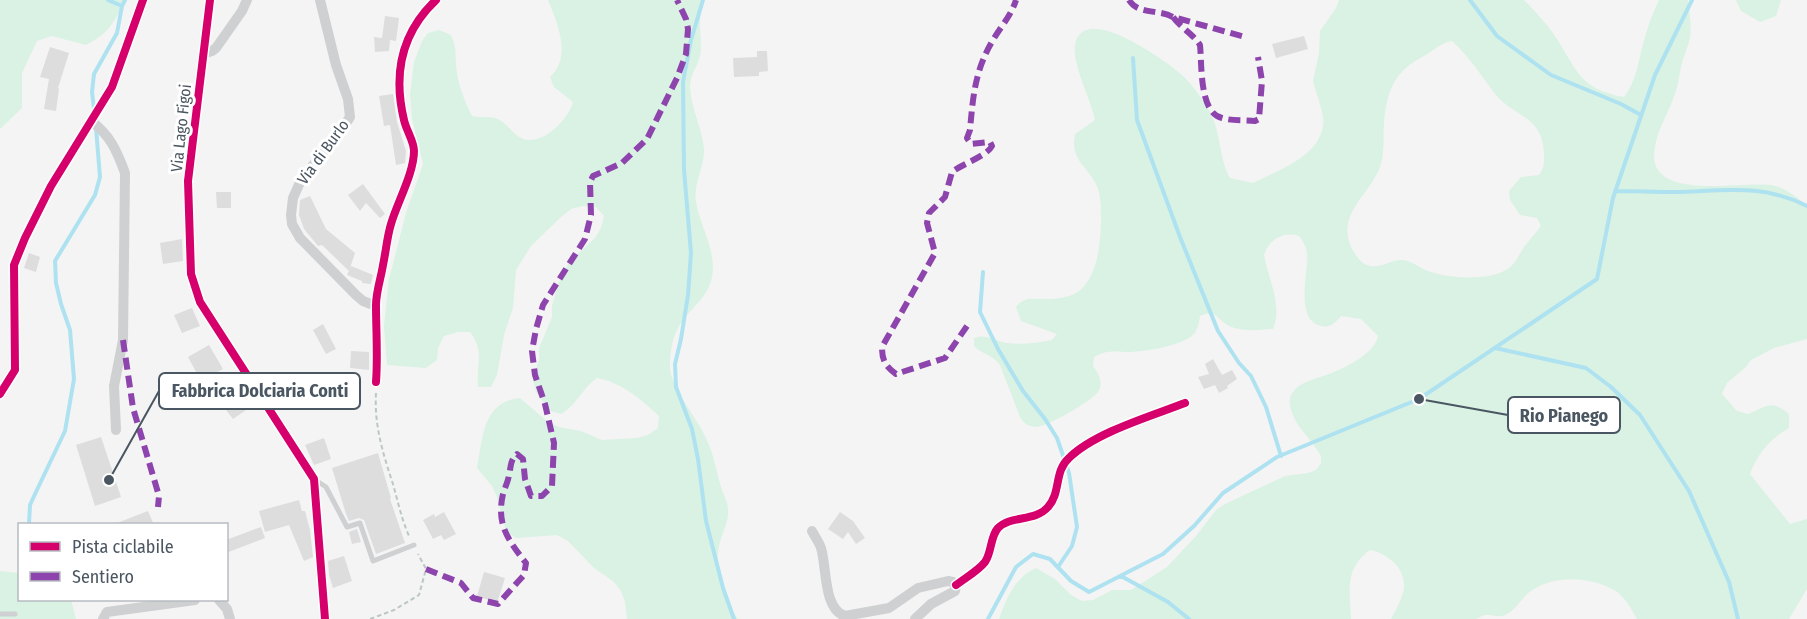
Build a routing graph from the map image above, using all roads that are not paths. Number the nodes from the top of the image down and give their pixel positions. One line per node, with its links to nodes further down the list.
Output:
1 (143, 0): 7 (street)
2 (210, 0): 6 (street, Via Lago Figoi)
3 (247, 0): 6 (street)
4 (320, 0): 8 (street, Via di Burlo)
5 (436, 0): 8 (street)
6 (203, 54): 13 (street, Via Lago Figoi)
7 (91, 121): 10 (street); 12 (street)
8 (376, 306): 9 (street)
9 (376, 382)
10 (0, 394)
11 (1185, 403): 16 (street)
12 (116, 430)
13 (314, 479): 15 (lane, Via Lago Figoi); 23 (street, Via Lago Figoi)
14 (812, 531): 16 (street)
15 (414, 545)
16 (956, 585): 24 (street)
17 (188, 601): 21 (street)
18 (220, 601): 22 (street)
19 (0, 614): 20 (lane)
20 (15, 614)
21 (103, 619)
22 (230, 619)
23 (325, 619)
24 (915, 619)

